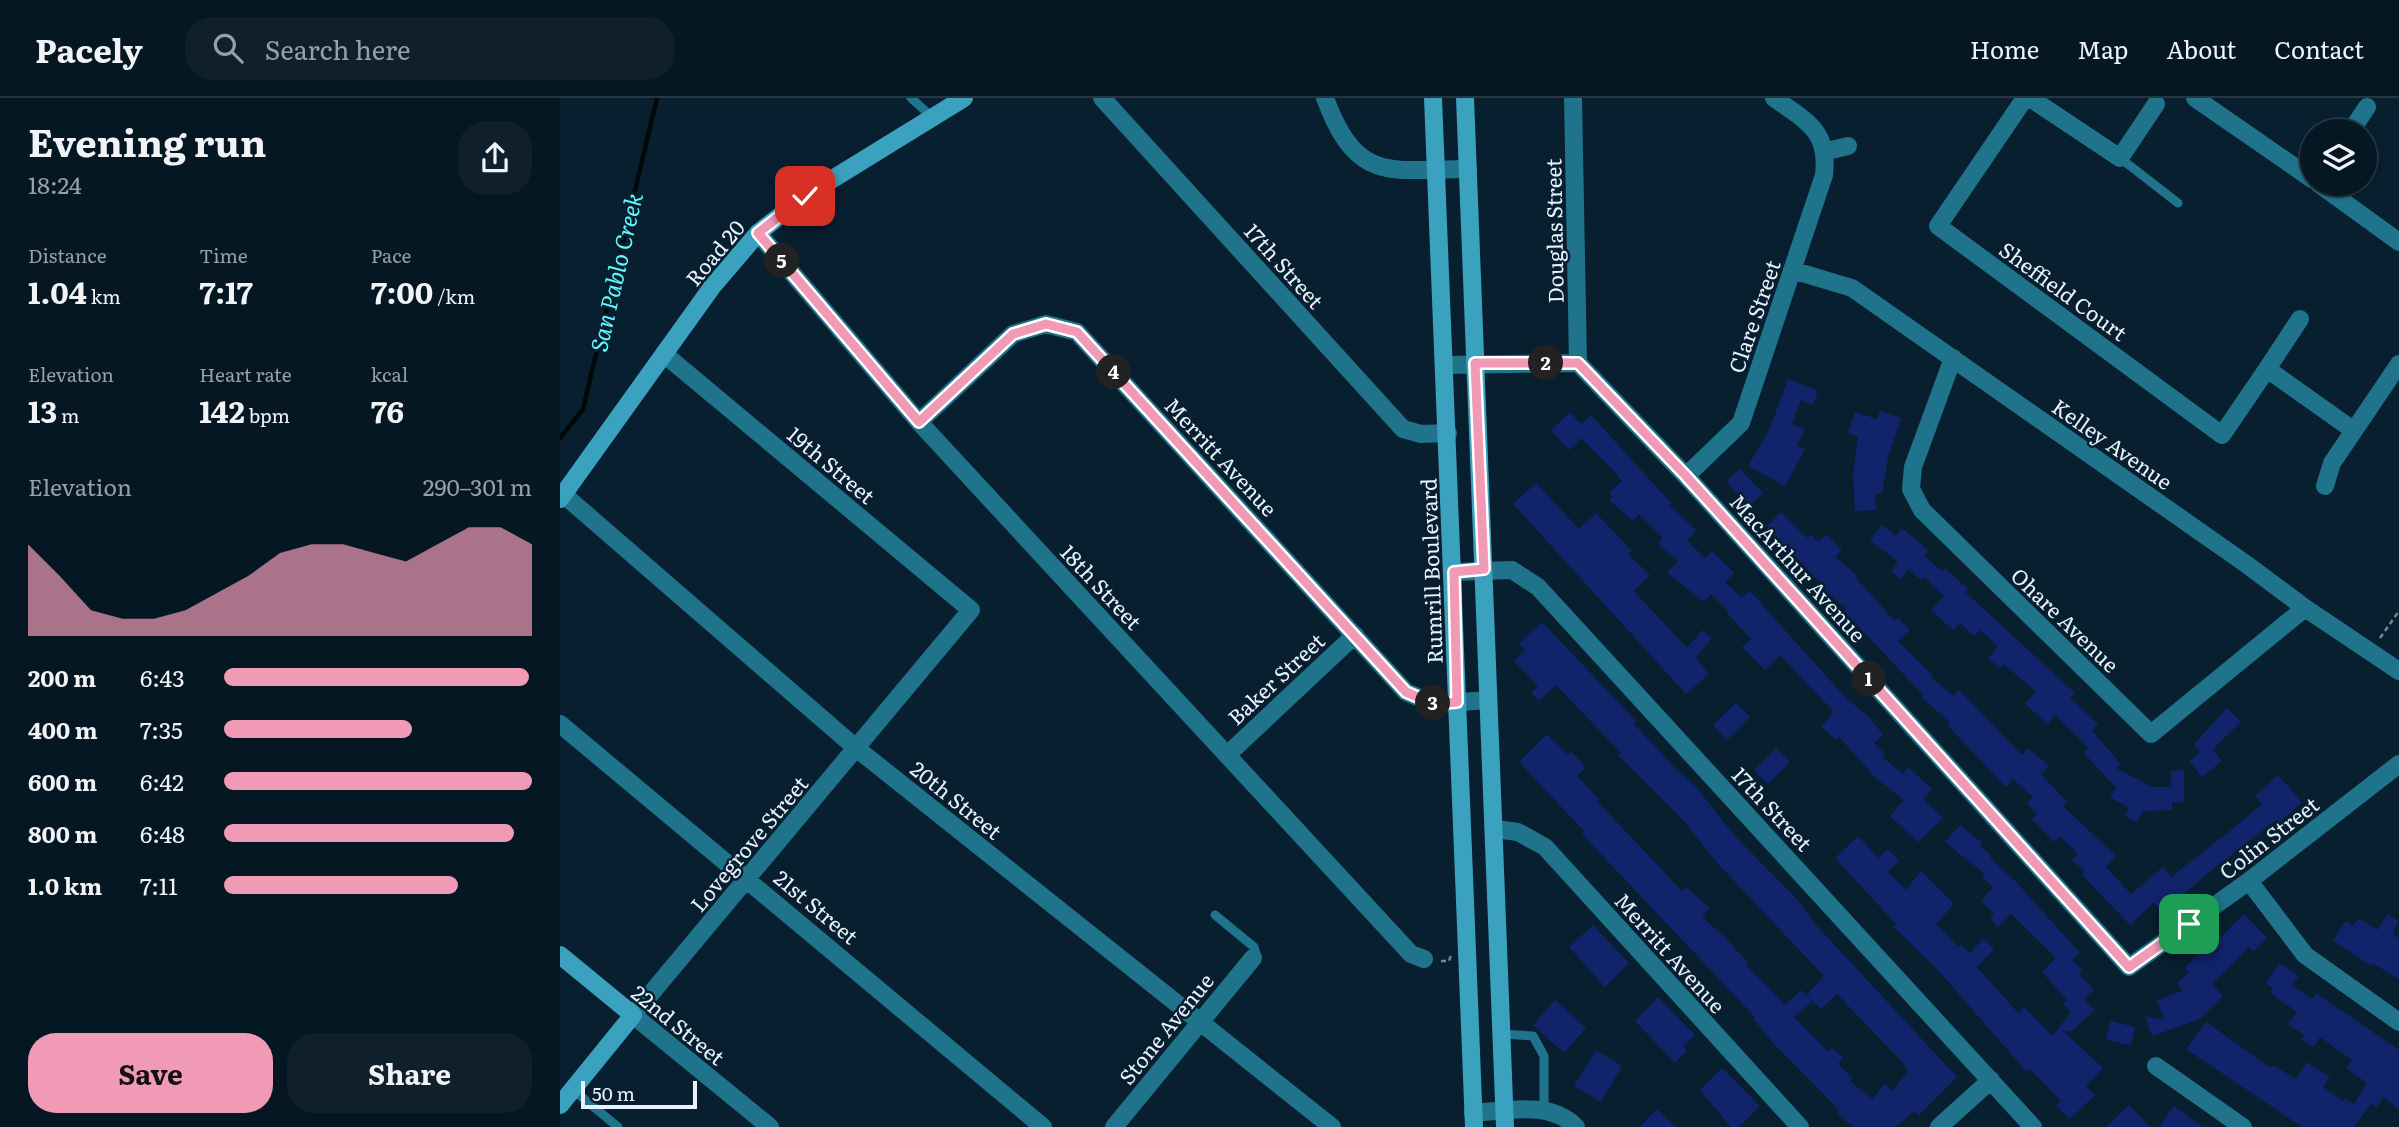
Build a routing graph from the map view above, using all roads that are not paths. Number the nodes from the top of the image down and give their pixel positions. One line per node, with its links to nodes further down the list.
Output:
1 (911, 98): 13 (lane)
2 (964, 98): 13 (main road, Road 20)
3 (1102, 98): 36 (street, 17th Street)
4 (1325, 98): 18 (street)
5 (1433, 98): 18 (main road, Rumrill Boulevard)
6 (1465, 98): 19 (main road)
7 (1573, 98): 30 (street, Douglas Street)
8 (1774, 98): 16 (street)
9 (2027, 98): 17 (street, Sheffield Court); 33 (street, Sheffield Court)
10 (2195, 98): 20 (street)
11 (2158, 101): 17 (street)
12 (2367, 107): 14 (street)
13 (931, 116): 23 (main road, Road 20)
14 (2359, 119)
15 (1848, 146): 16 (street)
16 (1827, 151): 25 (street, Clare Street)
17 (2120, 158): 22 (lane)
18 (1437, 169): 19 (street); 32 (main road, Rumrill Boulevard)
19 (1468, 169): 29 (main road)
20 (2300, 171)
21 (2336, 196): 24 (street)
22 (2178, 203)
23 (758, 233): 27 (main road, Road 20); 34 (street, 18th Street)
24 (2399, 242)
25 (1792, 270): 28 (street, Kelley Avenue); 37 (street, Clare Street)
26 (2300, 318): 33 (street, Sheffield Court)
27 (664, 354): 39 (main road, Road 20); 43 (street, 19th Street)
28 (1953, 358): 42 (street, Kelley Avenue); 42 (street, Ohare Avenue)
29 (1475, 363): 30 (street); 32 (street); 40 (main road)
30 (1578, 363): 37 (street, MacArthur Avenue)
31 (2399, 364): 35 (street)
32 (1444, 365): 36 (main road, Rumrill Boulevard)
33 (2267, 369): 35 (street)
34 (919, 422): 44 (street, Merritt Avenue); 50 (street, 18th Street)
35 (2353, 430): 38 (street)
36 (1448, 433): 41 (main road, Rumrill Boulevard)
37 (1686, 476): 59 (street, MacArthur Avenue)
38 (2325, 486)
39 (562, 497): 49 (street, 20th Street)
40 (1484, 569): 41 (street, 17th Street); 46 (main road); 65 (street, 17th Street)
41 (1454, 572): 47 (main road, Rumrill Boulevard)
42 (2305, 608): 45 (street, Kelley Avenue)
43 (971, 610): 49 (street, Lovegrove Street)
44 (1355, 635): 47 (street, Merritt Avenue); 50 (street, Baker Street)
45 (2399, 671)
46 (1488, 700): 47 (street, Merritt Avenue); 52 (main road)
47 (1457, 702): 70 (main road, Rumrill Boulevard)
48 (560, 723): 53 (street, 21st Street)
49 (856, 748): 53 (street, Lovegrove Street); 61 (street, 20th Street)
50 (1227, 755): 58 (street, 18th Street)
51 (2399, 764): 54 (street, Colin Street)
52 (1495, 829): 63 (main road); 77 (street, Merritt Avenue)
53 (748, 878): 60 (street, Lovegrove Street); 73 (street, 21st Street)
54 (2249, 881): 59 (street, Colin Street); 62 (street)
55 (1214, 915): 57 (lane)
56 (560, 955): 60 (main road, 22nd Street)
57 (1252, 958): 61 (street, Stone Avenue)
58 (1424, 959)
59 (2129, 967)
60 (633, 1015): 66 (main road, Lovegrove Street); 72 (street, 22nd Street)
61 (1199, 1022): 74 (street, Stone Avenue); 75 (street, 20th Street)
62 (2399, 1022)
63 (1502, 1034): 68 (lane); 69 (main road)
64 (2156, 1066): 80 (street)
65 (1991, 1080): 78 (street); 79 (street, 17th Street)
66 (572, 1089): 67 (main road, Lovegrove Street); 71 (lane)
67 (560, 1105)
68 (1544, 1110): 69 (street); 76 (street)
69 (1504, 1119): 70 (street)
70 (1473, 1120)
71 (618, 1127)
72 (770, 1127)
73 (1043, 1127)
74 (1114, 1127)
75 (1332, 1127)
76 (1576, 1127)
77 (1800, 1127)
78 (1939, 1127)
79 (2033, 1127)
80 (2243, 1127)

